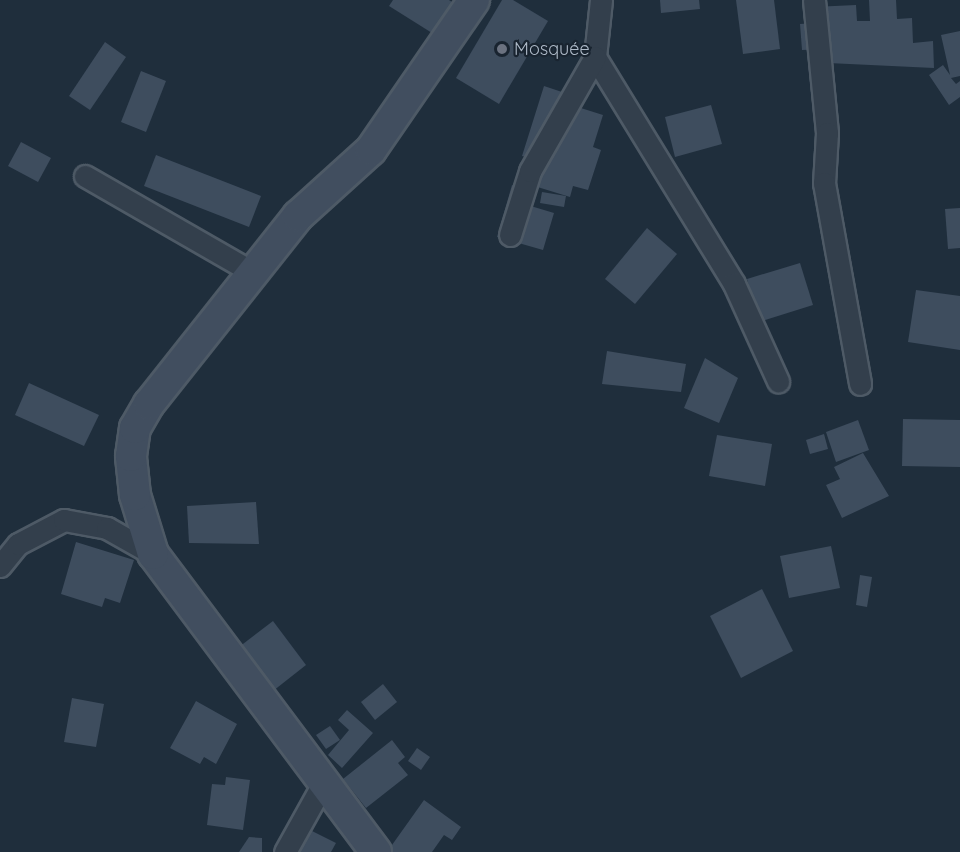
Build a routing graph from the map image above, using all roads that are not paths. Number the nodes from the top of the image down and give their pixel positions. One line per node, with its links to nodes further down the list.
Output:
1 (474, 0): 7 (street)
2 (601, 0): 4 (street)
3 (814, 0): 9 (street)
4 (595, 57): 6 (street); 8 (street)
5 (85, 176): 7 (street)
6 (510, 235)
7 (252, 272): 10 (street)
8 (778, 381)
9 (860, 384)
10 (153, 554): 11 (street); 12 (street)
11 (0, 566)
12 (324, 782): 13 (street); 14 (street)
13 (285, 852)
14 (376, 852)

